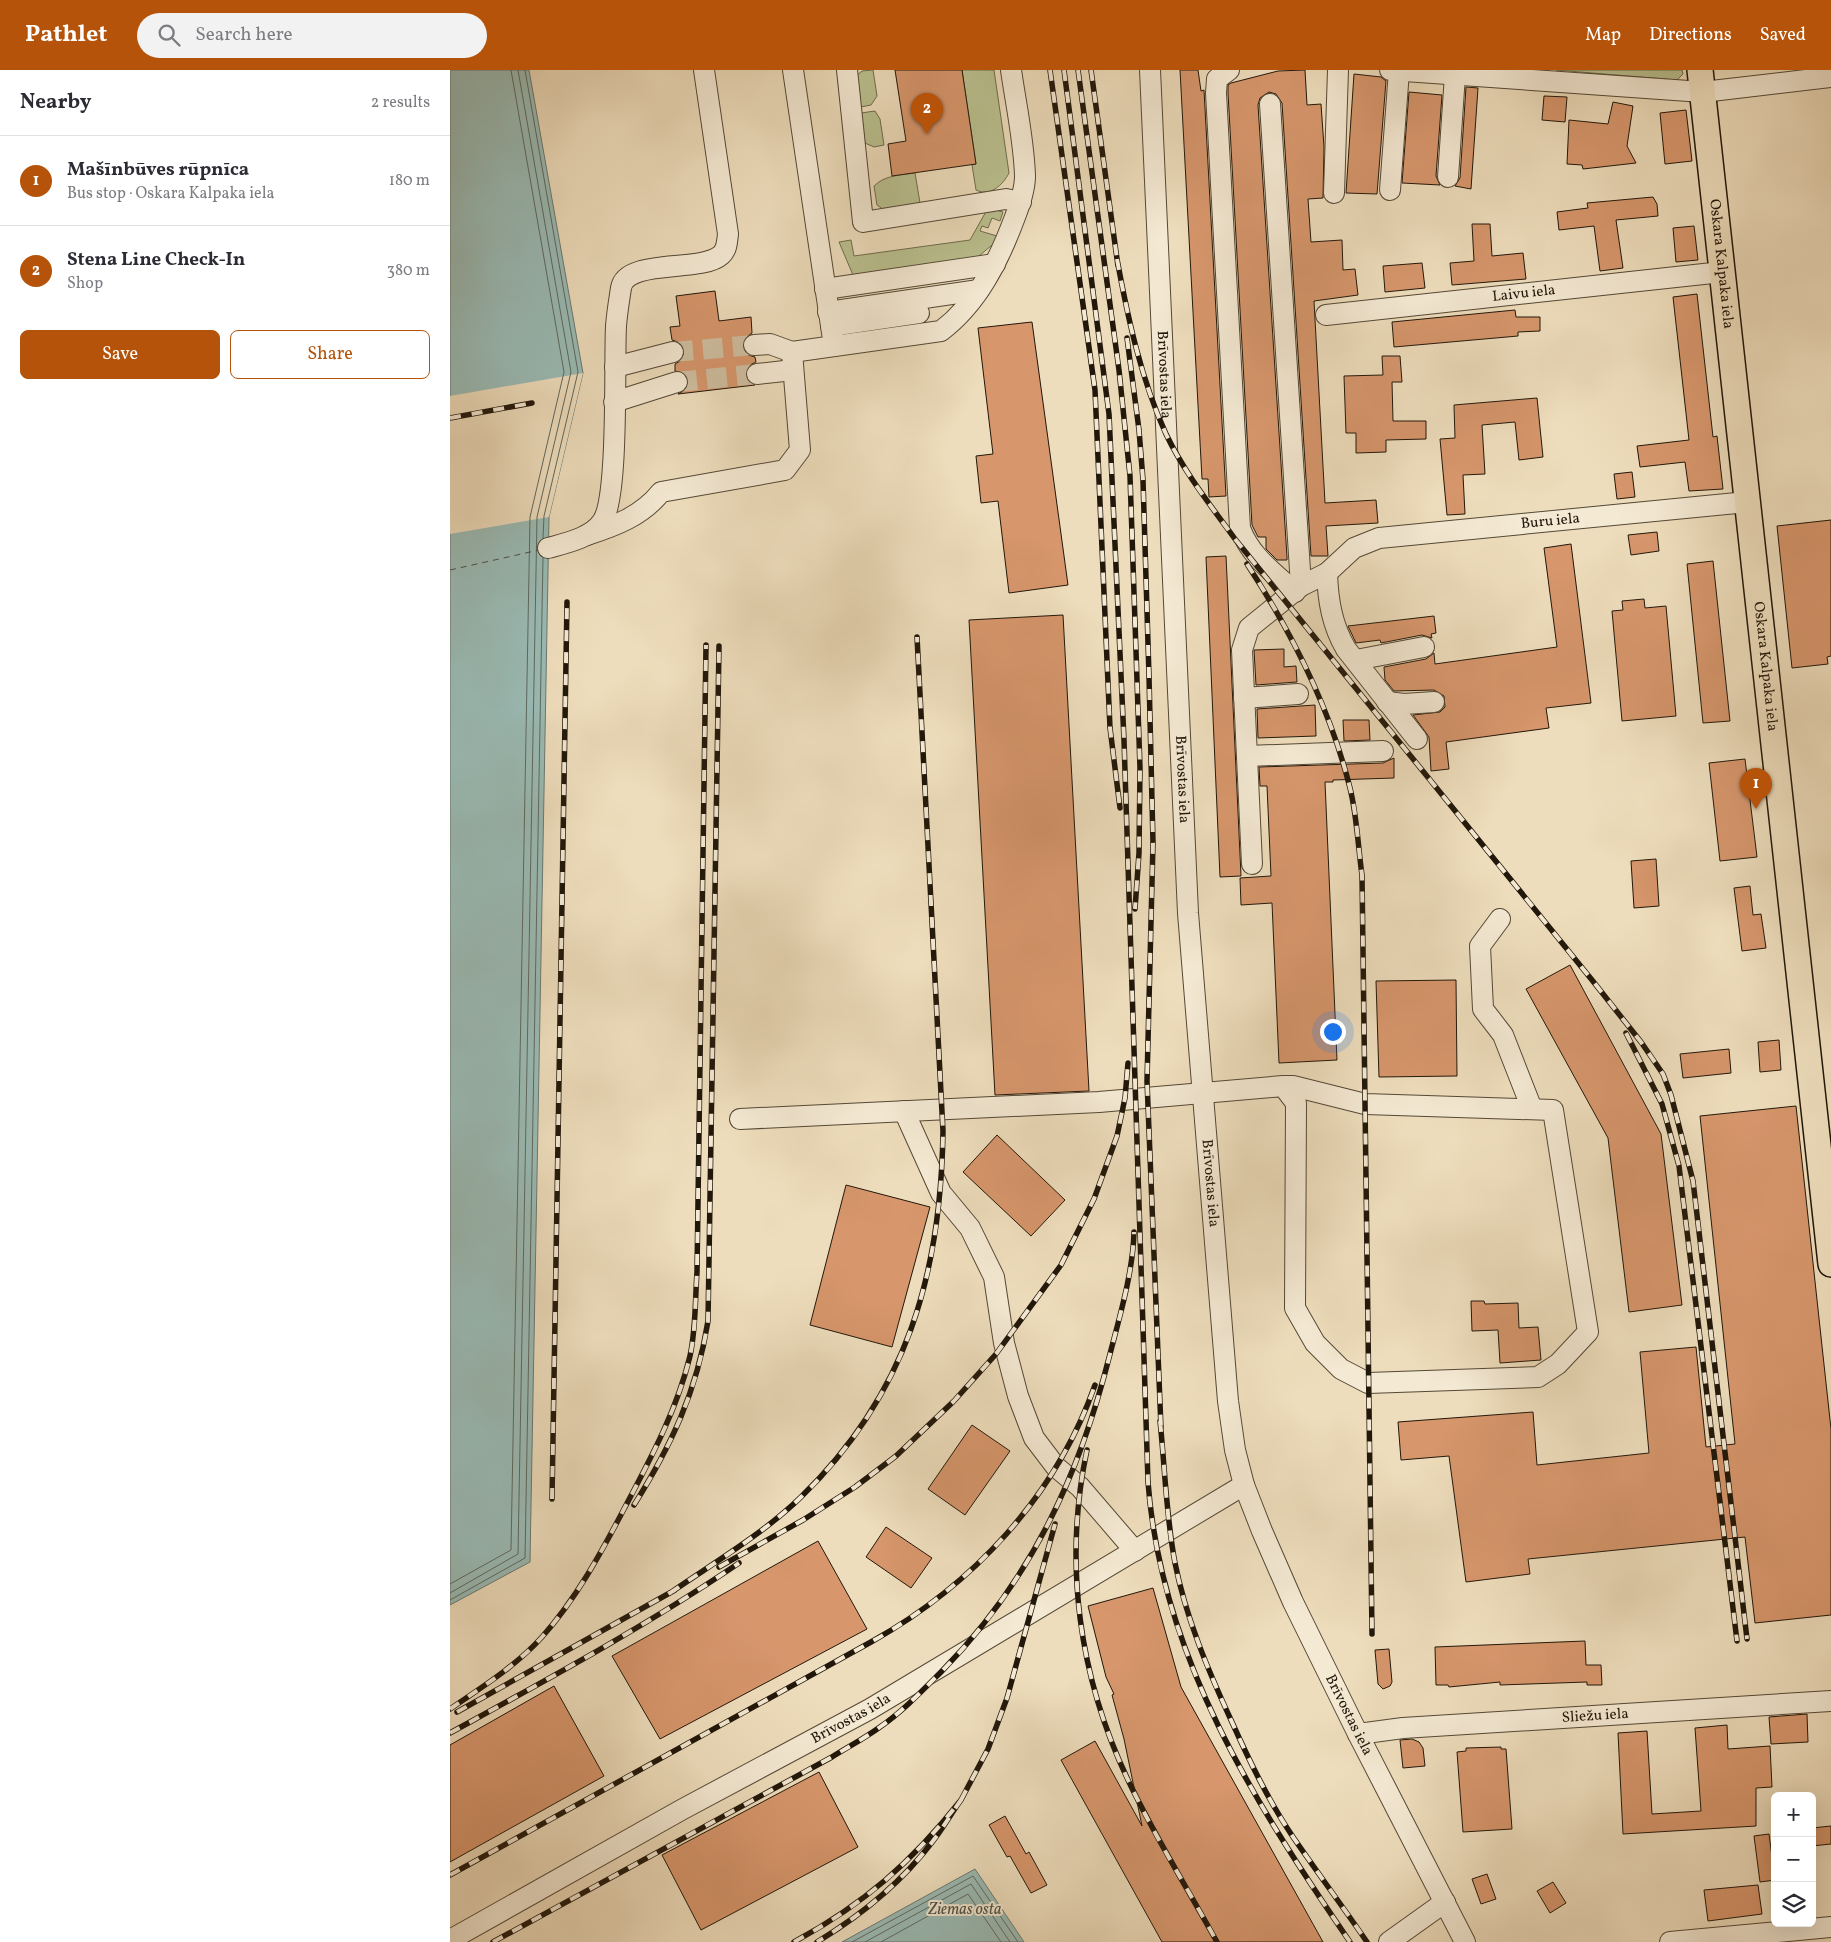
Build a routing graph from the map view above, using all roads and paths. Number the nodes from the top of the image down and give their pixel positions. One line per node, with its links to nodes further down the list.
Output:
1 (704, 70): 26 (street)
2 (793, 70): 20 (street)
3 (847, 70): 17 (street)
4 (1011, 70): 17 (street)
5 (1150, 70): 47 (street, Brīvostas iela)
6 (1229, 70): 34 (street)
7 (1338, 70): 16 (street)
8 (1390, 70): 9 (street)
9 (1399, 71): 10 (street); 15 (street)
10 (1455, 75): 12 (street); 14 (street)
11 (1831, 77): 12 (street)
12 (1701, 81): 18 (main road, Oskara Kalpaka iela)
13 (1270, 104): 34 (street)
14 (1448, 177)
15 (1390, 190)
16 (1334, 193)
17 (1021, 202): 19 (street)
18 (1722, 272): 21 (street, Laivu iela); 30 (main road, Oskara Kalpaka iela)
19 (982, 285): 20 (street); 20 (street); 23 (street)
20 (828, 307): 23 (street)
21 (1326, 314)
22 (754, 344): 25 (street)
23 (834, 346): 25 (street)
24 (673, 352): 26 (street)
25 (792, 361): 27 (street); 31 (street)
26 (615, 367): 29 (street)
27 (757, 374)
28 (677, 382): 29 (street)
29 (614, 402): 31 (street)
30 (1747, 502): 33 (street, Buru iela); 51 (main road, Oskara Kalpaka iela)
31 (587, 535): 32 (street)
32 (548, 548)
33 (1327, 573): 34 (street); 36 (street)
34 (1298, 589): 38 (street)
35 (1424, 647): 36 (street)
36 (1356, 660): 39 (street)
37 (1298, 694): 38 (street)
38 (1244, 698): 43 (street)
39 (1387, 702): 40 (street); 41 (street)
40 (1434, 702)
41 (1417, 739)
42 (1383, 751): 43 (street)
43 (1247, 756): 44 (street)
44 (1252, 864)
45 (1500, 919): 48 (street)
46 (1284, 1086): 47 (street); 48 (street); 48 (street)
47 (1202, 1091): 49 (street); 52 (street, Brīvostas iela)
48 (1532, 1110)
49 (904, 1111): 50 (street); 53 (street)
50 (740, 1119)
51 (1831, 1264)
52 (1244, 1485): 53 (street, Brīvostas iela); 55 (street, Brīvostas iela)
53 (1135, 1551): 58 (street, Brīvostas iela)
54 (1831, 1700): 55 (street, Sliežu iela)
55 (1358, 1734): 56 (street, Brīvostas iela)
56 (1445, 1902): 59 (street); 60 (street, Brīvostas iela)
57 (1831, 1927): 61 (street)
58 (450, 1940)
59 (1389, 1942)
60 (1465, 1942)
61 (1670, 1942)

